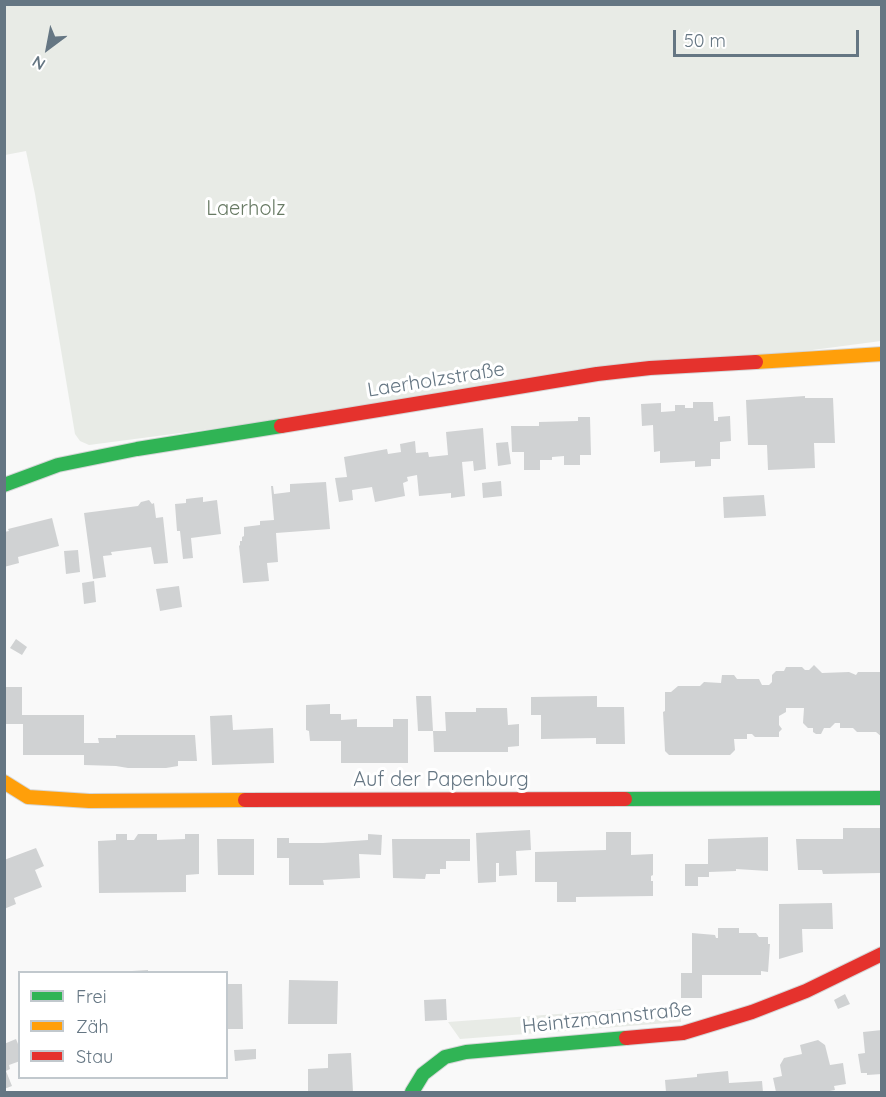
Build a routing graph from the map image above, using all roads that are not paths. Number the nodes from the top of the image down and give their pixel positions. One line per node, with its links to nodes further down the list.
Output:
1 (882, 354): 2 (street, Laerholzstraße)
2 (4, 485)
3 (4, 782): 4 (street, Auf der Papenburg)
4 (882, 798)
5 (882, 954): 6 (street, Heintzmannstraße)
6 (412, 1092)

